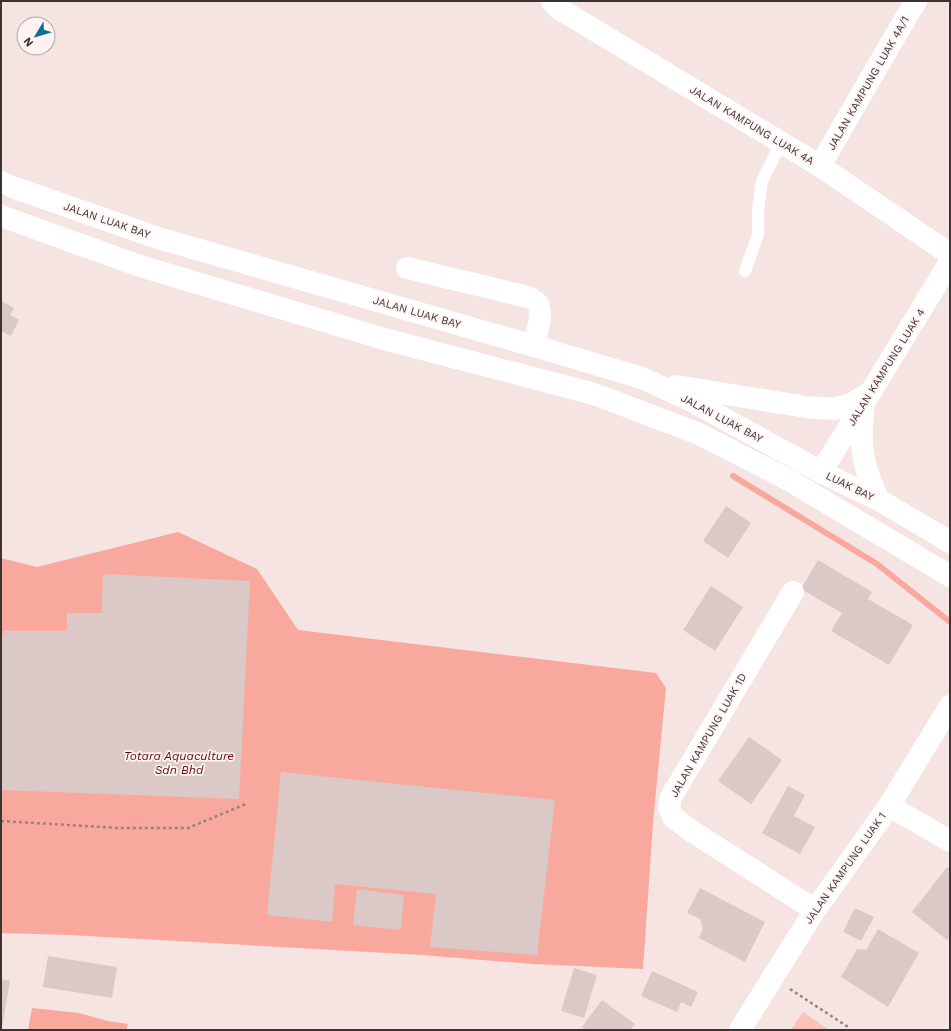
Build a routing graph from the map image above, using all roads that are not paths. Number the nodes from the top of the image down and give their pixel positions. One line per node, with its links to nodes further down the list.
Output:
1 (552, 1): 3 (street, JALAN KAMPUNG LUAK 4A)
2 (916, 1): 4 (street, JALAN KAMPUNG LUAK 4A/1)
3 (782, 143): 4 (street, JALAN KAMPUNG LUAK 4A); 10 (lane)
4 (820, 166): 7 (street, JALAN KAMPUNG LUAK 4A)
5 (1, 182): 11 (street, JALAN LUAK BAY)
6 (1, 216): 15 (street)
7 (950, 254)
8 (950, 262): 13 (street, JALAN KAMPUNG LUAK 4)
9 (406, 268): 11 (street)
10 (745, 271)
11 (534, 346): 12 (street, JALAN LUAK BAY)
12 (642, 378): 13 (street); 14 (street, JALAN LUAK BAY)
13 (867, 397): 14 (street, JALAN KAMPUNG LUAK 4); 16 (street)
14 (821, 472): 15 (street); 16 (street, LUAK BAY); 17 (street)
15 (787, 479): 17 (street)
16 (879, 500): 18 (street)
17 (828, 503): 19 (street)
18 (950, 542)
19 (950, 576)
20 (793, 592): 24 (street, JALAN KAMPUNG LUAK 1D)
21 (950, 706): 22 (street, JALAN KAMPUNG LUAK 1)
22 (889, 806): 23 (street); 24 (street, JALAN KAMPUNG LUAK 1)
23 (950, 842)
24 (815, 910): 25 (street, JALAN KAMPUNG LUAK 1)
25 (740, 1030)

